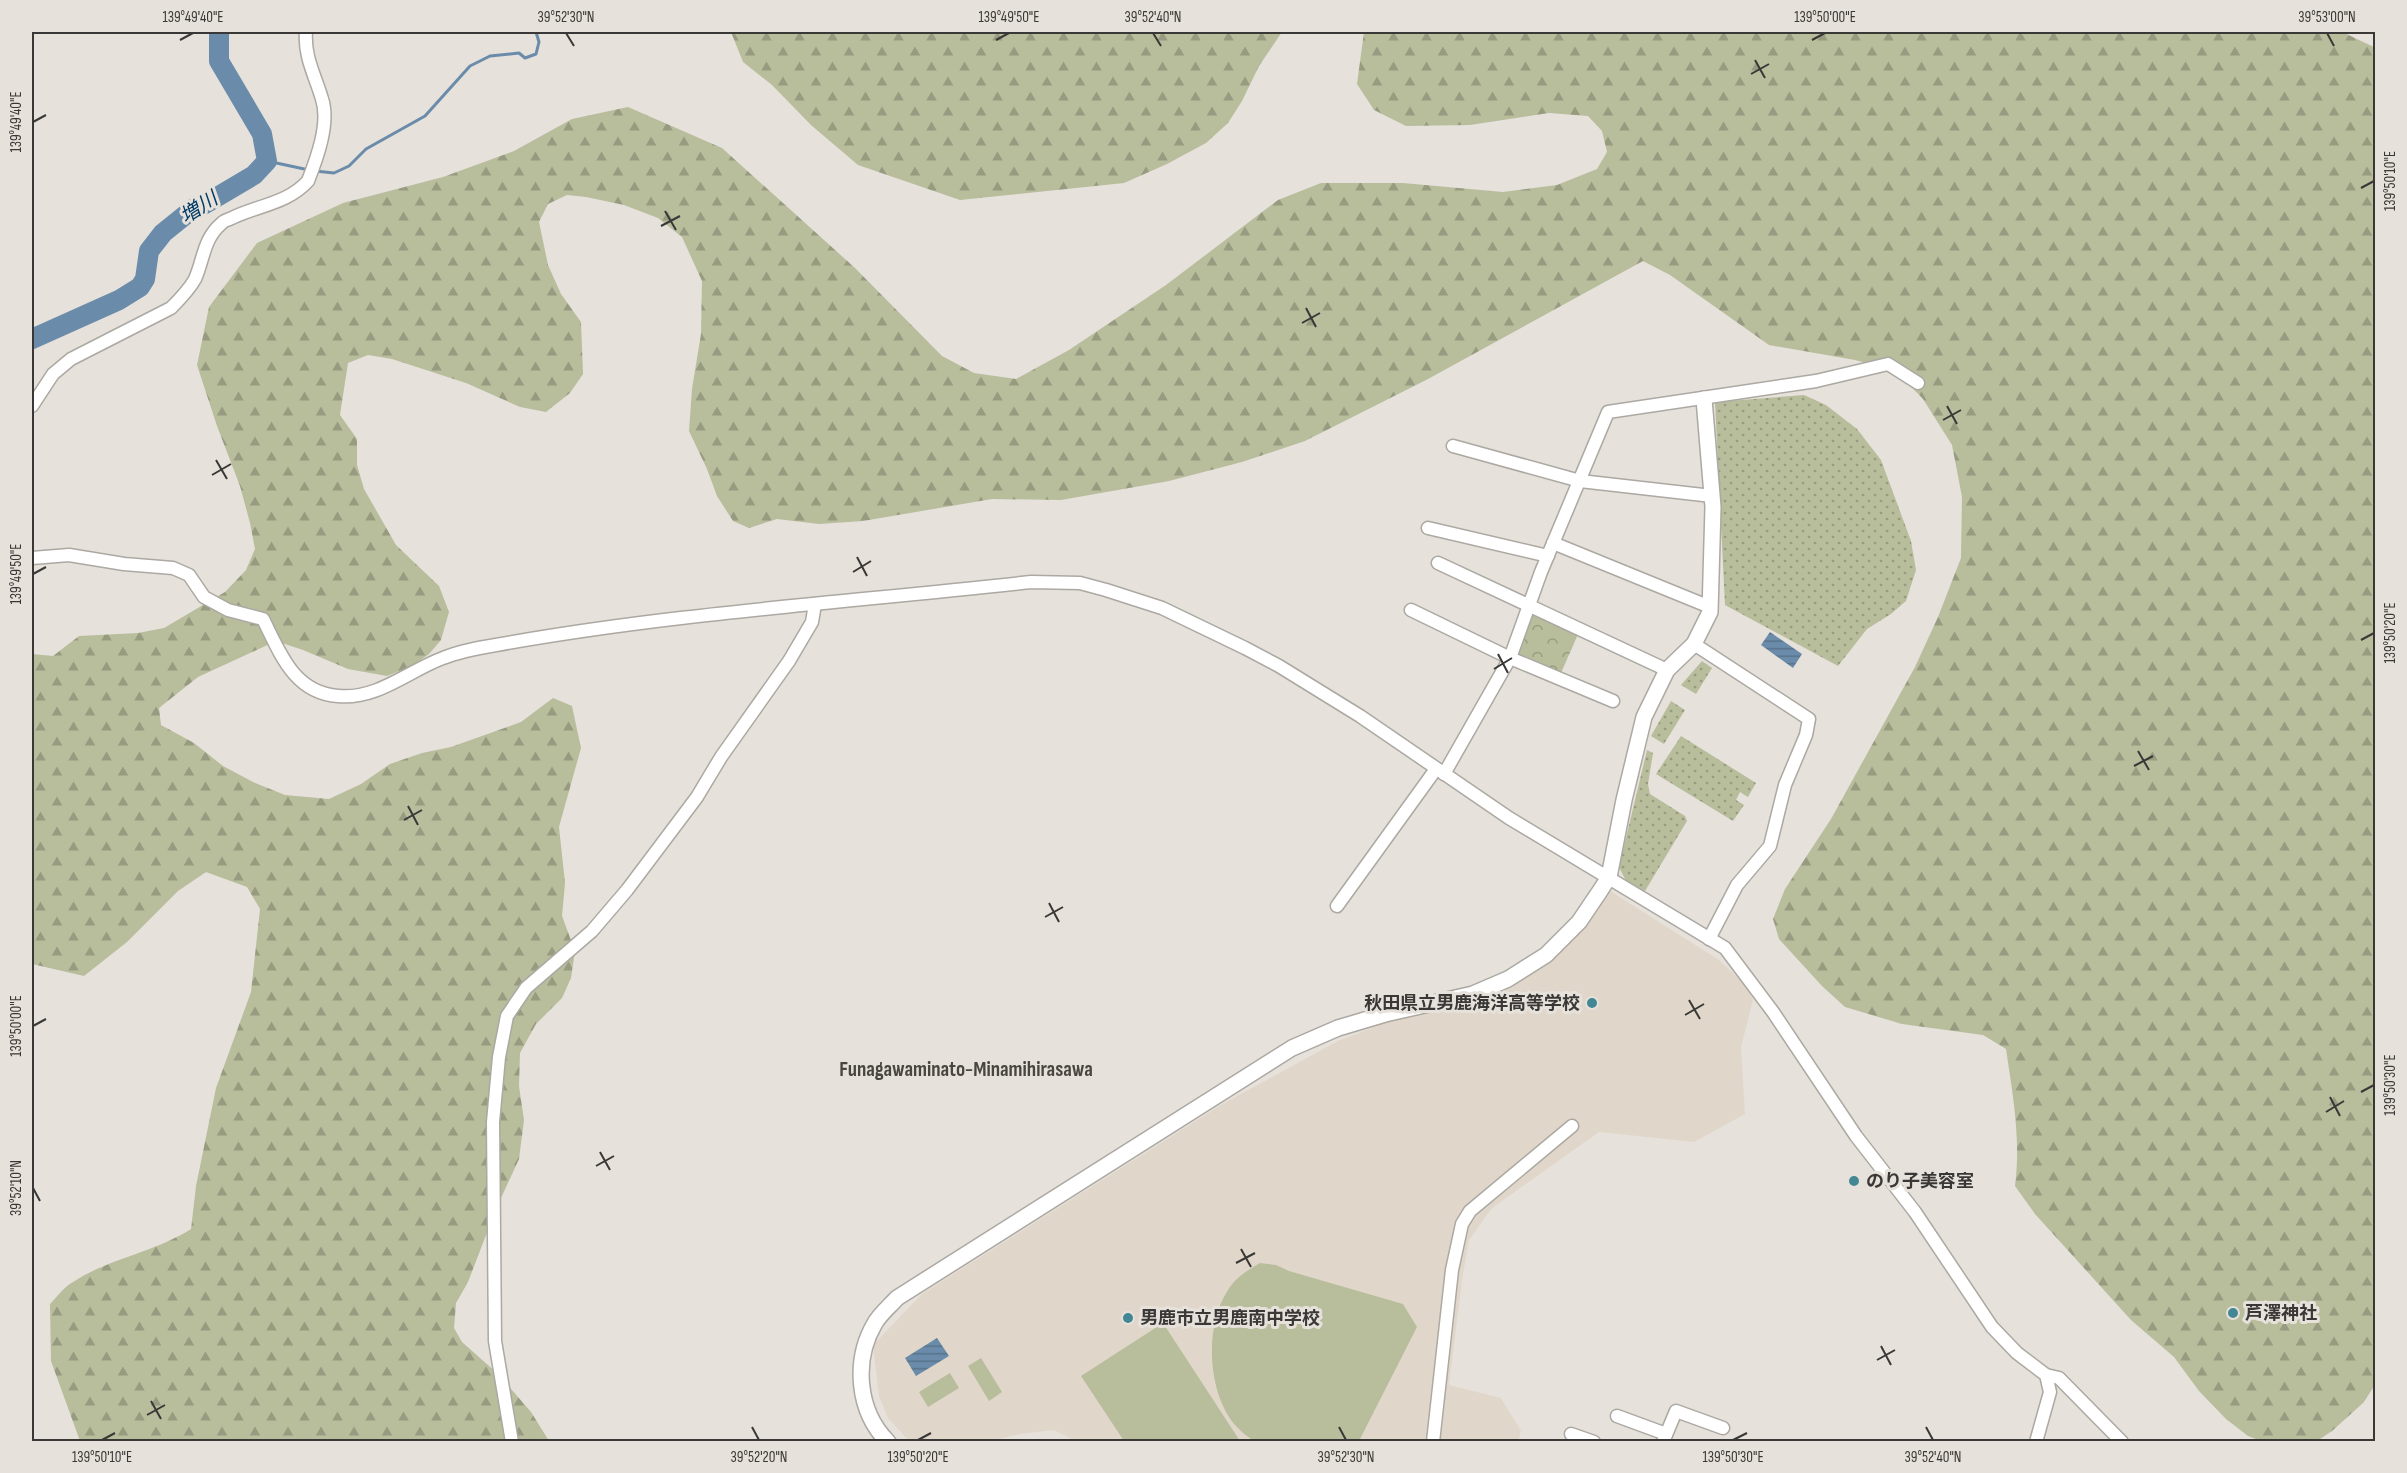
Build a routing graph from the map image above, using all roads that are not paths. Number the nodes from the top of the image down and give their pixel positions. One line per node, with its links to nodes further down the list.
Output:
1 (306, 32): 4 (street)
2 (1918, 383): 3 (street)
3 (1704, 399): 6 (street); 7 (street)
4 (32, 406)
5 (1453, 446): 6 (street)
6 (1580, 481): 7 (street); 9 (street)
7 (1712, 496): 15 (street)
8 (1428, 528): 10 (street)
9 (1553, 543): 10 (street); 15 (street)
10 (1548, 556): 14 (street)
11 (32, 558): 13 (street)
12 (1438, 563): 14 (street)
13 (815, 604): 21 (street); 31 (street)
14 (1529, 604): 18 (street); 19 (street)
15 (1710, 608): 17 (street)
16 (1411, 610): 18 (street)
17 (1694, 644): 19 (street); 24 (street)
18 (1510, 658): 20 (street); 21 (street)
19 (1668, 670): 22 (street)
20 (1613, 701)
21 (1440, 772): 22 (street); 23 (street)
22 (1609, 877): 24 (street); 32 (street)
23 (1336, 906)
24 (1709, 939): 26 (street)
25 (1572, 1126): 33 (street)
26 (2046, 1375): 35 (street); 36 (street)
27 (1617, 1416): 30 (street)
28 (1723, 1428): 30 (street)
29 (1570, 1434): 34 (street)
30 (1666, 1439)
31 (512, 1442)
32 (888, 1442)
33 (1433, 1442)
34 (1594, 1442)
35 (2036, 1442)
36 (2122, 1442)

